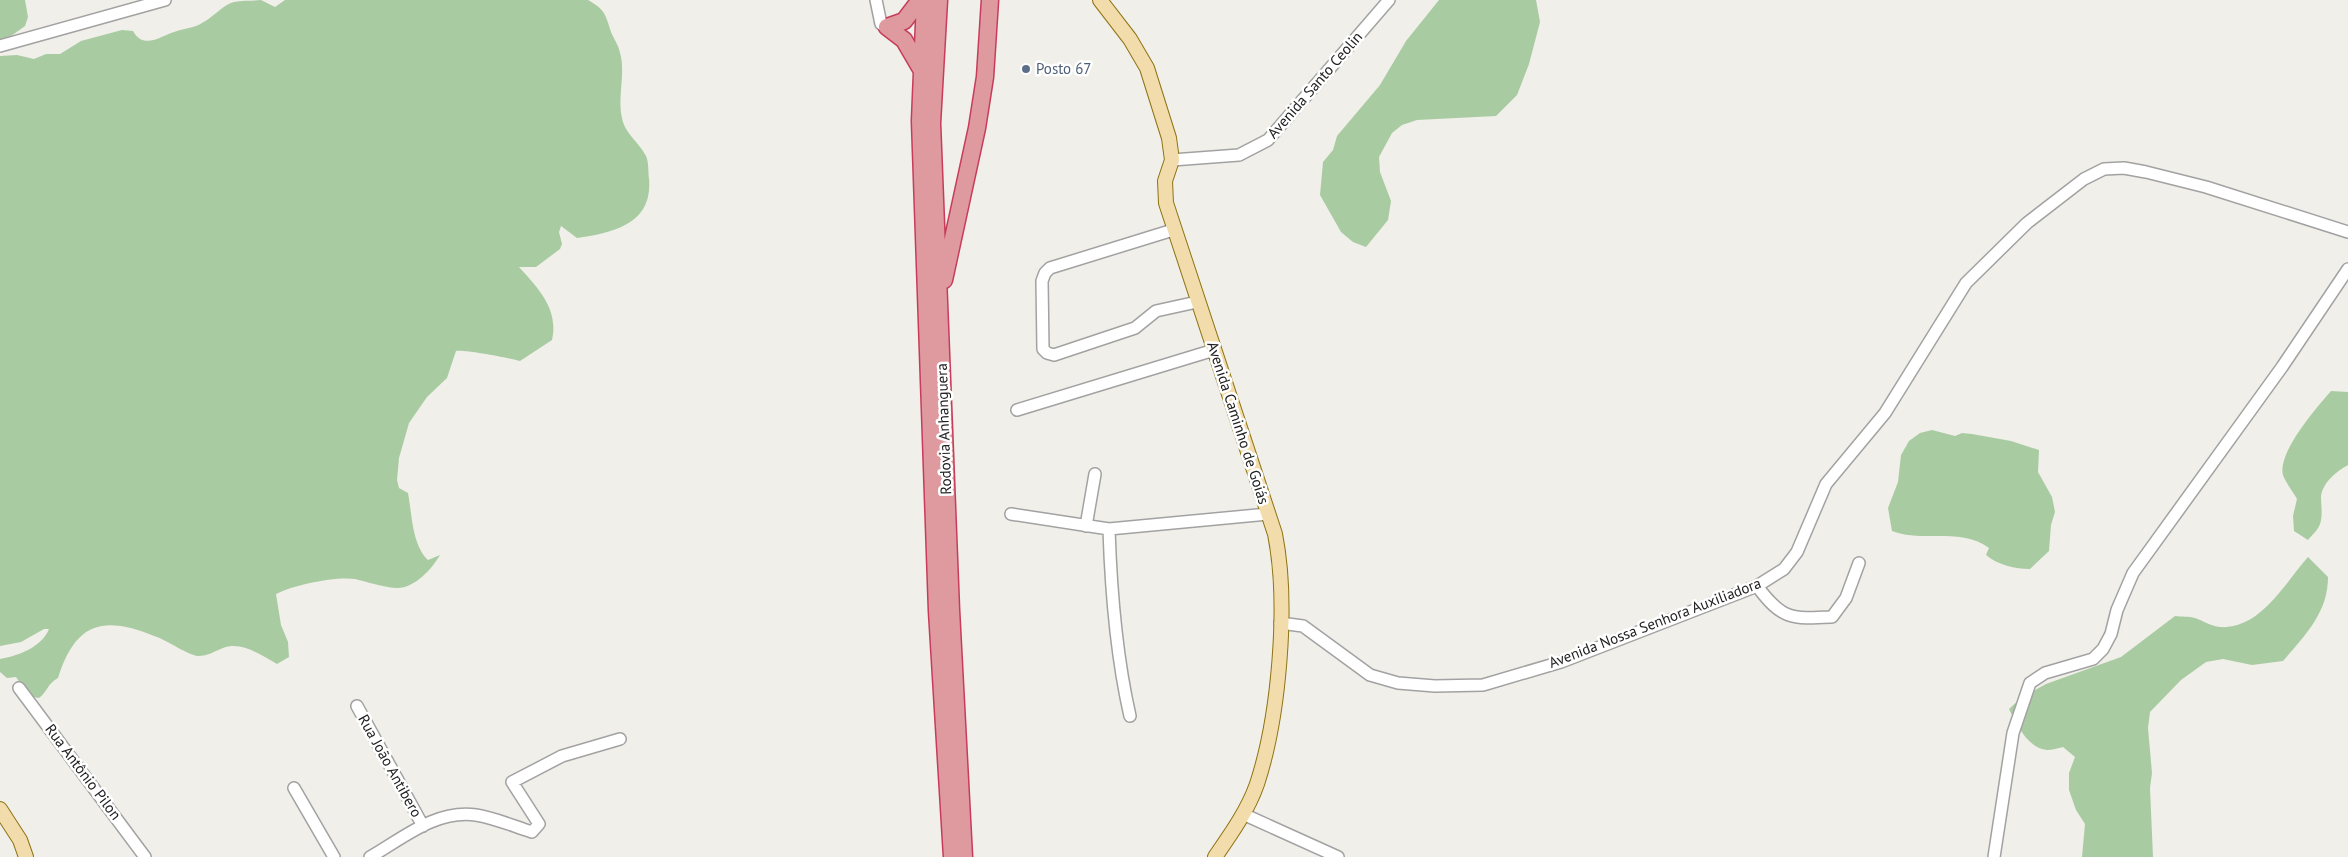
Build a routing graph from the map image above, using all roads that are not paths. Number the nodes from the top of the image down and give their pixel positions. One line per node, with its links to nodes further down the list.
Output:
1 (165, 0): 10 (street)
2 (876, 0): 9 (street)
3 (920, 0): 9 (highway)
4 (925, 0): 11 (highway, Rodovia Anhanguera)
5 (940, 0): 17 (highway, Rodovia Anhanguera)
6 (990, 0): 17 (highway)
7 (1100, 0): 12 (main road, Avenida Caminho de Goiás)
8 (1389, 0): 12 (street, Avenida Santo Ceolin)
9 (887, 27): 11 (highway)
10 (0, 46)
11 (920, 69): 40 (highway, Rodovia Anhanguera)
12 (1172, 160): 13 (main road, Avenida Caminho de Goiás)
13 (1173, 230): 16 (main road, Avenida Caminho de Goiás); 16 (street)
14 (2348, 232): 26 (street, Avenida Nossa Senhora Auxiliadora)
15 (2348, 269): 44 (street)
16 (1197, 302): 18 (main road, Avenida Caminho de Goiás)
17 (939, 304): 41 (highway, Rodovia Anhanguera)
18 (1214, 350): 19 (street); 22 (main road, Avenida Caminho de Goiás)
19 (1017, 410)
20 (1095, 474): 23 (street)
21 (1011, 514): 23 (street)
22 (1268, 514): 24 (street); 27 (main road, Avenida Caminho de Goiás)
23 (1086, 526): 24 (street)
24 (1109, 529): 30 (street)
25 (1859, 563): 26 (street)
26 (1757, 586): 27 (street, Avenida Nossa Senhora Auxiliadora)
27 (1280, 623): 34 (main road, Avenida Caminho de Goiás)
28 (19, 688): 37 (street, Rua Antônio Pilon)
29 (357, 706): 35 (street, Rua João Antibero)
30 (1130, 716)
31 (620, 739): 35 (street)
32 (294, 788): 38 (street)
33 (0, 809): 36 (main road)
34 (1243, 814): 42 (main road, Avenida Caminho de Goiás); 43 (street)
35 (423, 826): 39 (street)
36 (26, 857)
37 (145, 857)
38 (334, 857)
39 (370, 857)
40 (952, 857)
41 (964, 857)
42 (1215, 857)
43 (1338, 857)
44 (1994, 857)

